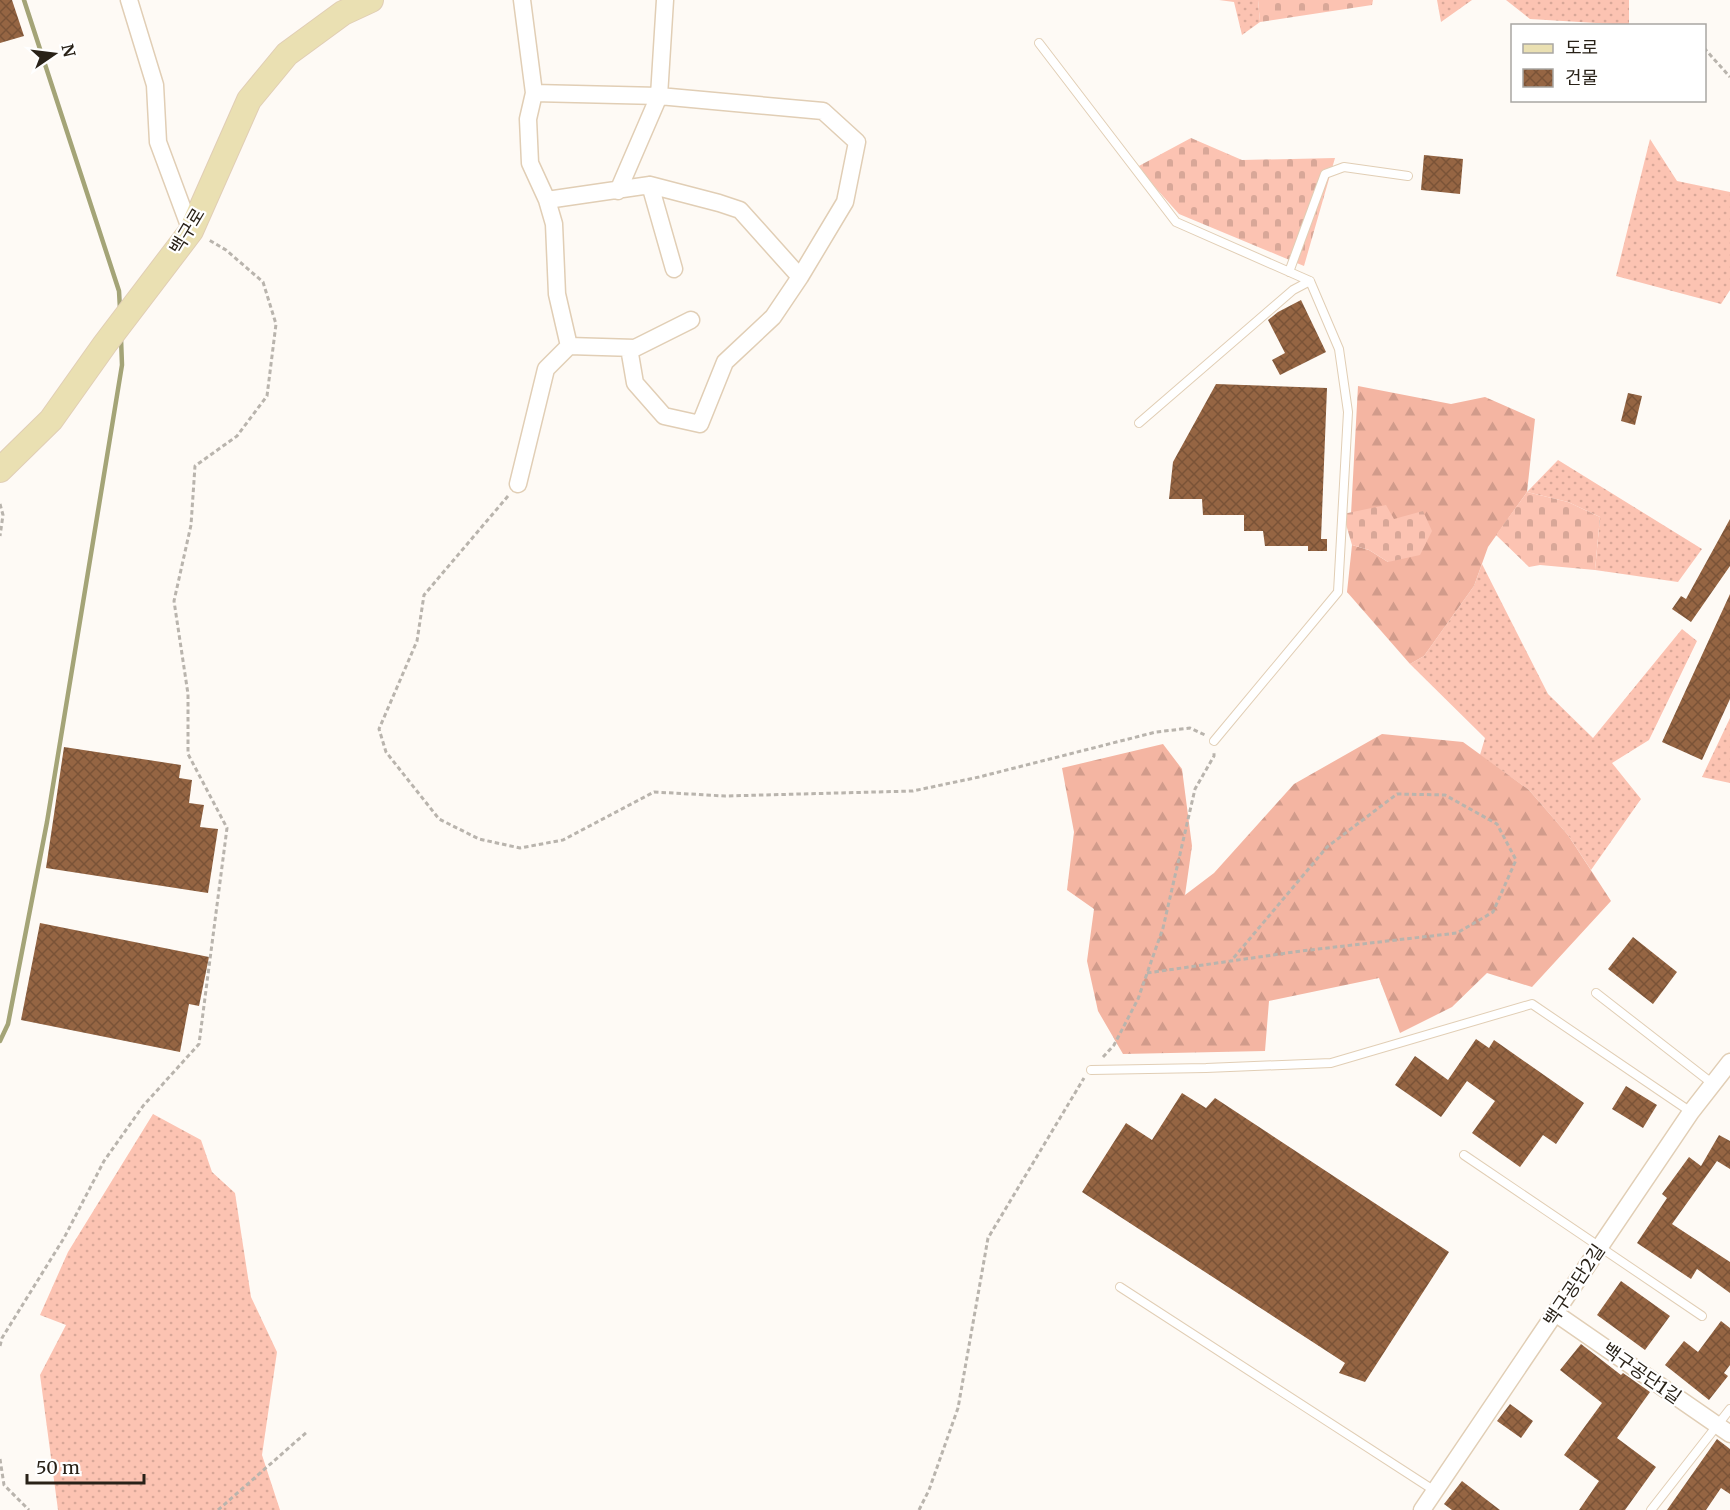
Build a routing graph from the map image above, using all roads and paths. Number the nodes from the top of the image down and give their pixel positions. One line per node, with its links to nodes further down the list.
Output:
1 (129, 0): 14 (street)
2 (370, 0): 14 (street, 백구로)
3 (522, 0): 8 (street)
4 (665, 0): 9 (street)
5 (1039, 43): 16 (lane)
6 (1706, 50): 7 (path)
7 (1730, 77)
8 (534, 93): 9 (street); 13 (street)
9 (659, 96): 12 (street); 17 (street)
10 (1408, 176): 16 (lane)
11 (650, 185): 12 (street); 15 (street); 17 (street)
12 (618, 191): 13 (street)
13 (547, 200): 20 (street)
14 (191, 231): 23 (street, 백구로); 40 (path)
15 (674, 269)
16 (1289, 272): 18 (lane)
17 (800, 278): 21 (street)
18 (1310, 281): 22 (lane); 27 (lane)
19 (691, 320): 21 (street)
20 (569, 346): 21 (street); 24 (street)
21 (629, 348)
22 (1139, 423)
23 (0, 470)
24 (518, 484): 27 (path)
25 (0, 504): 26 (path)
26 (0, 536)
27 (1214, 741): 29 (path)
28 (1231, 961): 28 (path); 29 (path)
29 (1147, 973): 32 (path)
30 (1596, 993): 33 (lane)
31 (1730, 1062): 33 (street, 백구공단2길)
32 (1091, 1070): 34 (lane); 48 (path)
33 (1713, 1084): 34 (street, 백구공단2길)
34 (1691, 1112): 36 (street, 백구공단2길)
35 (1464, 1155): 36 (lane)
36 (1601, 1246): 38 (street, 백구공단2길); 39 (lane)
37 (1120, 1287): 45 (lane)
38 (1555, 1312): 42 (street, 백구공단1길); 45 (street, 백구공단2길)
39 (1702, 1316)
40 (0, 1346)
41 (1730, 1409): 42 (lane)
42 (1724, 1429): 50 (lane)
43 (308, 1431): 47 (path)
44 (0, 1458): 46 (path)
45 (1435, 1491): 49 (street, 백구공단2길)
46 (29, 1510)
47 (218, 1510)
48 (919, 1510)
49 (1422, 1510)
50 (1651, 1510)

